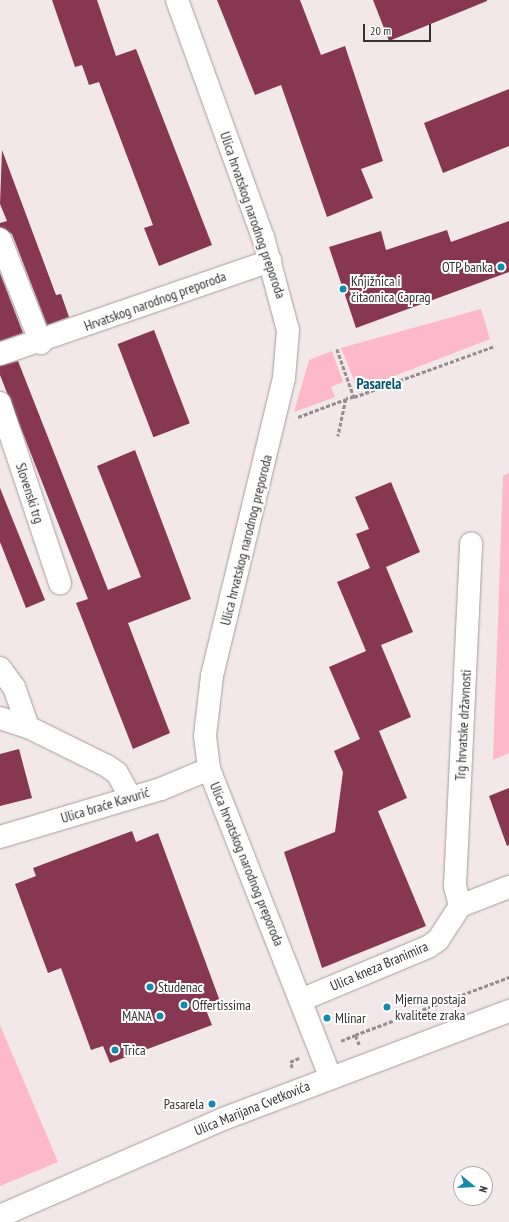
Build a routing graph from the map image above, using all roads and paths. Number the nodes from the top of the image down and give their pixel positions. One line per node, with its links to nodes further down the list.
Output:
1 (177, 0): 3 (street, Ulica hrvatskog narodnog preporoda)
2 (0, 239): 4 (street)
3 (270, 261): 4 (street, Hrvatskog narodnog preporoda); 18 (street, Ulica hrvatskog narodnog preporoda)
4 (41, 343): 7 (street)
5 (495, 346): 8 (path)
6 (337, 349): 8 (path)
7 (0, 354)
8 (354, 397): 9 (path)
9 (346, 399): 11 (path); 12 (path)
10 (0, 403): 14 (street, Slovenski trg)
11 (291, 419)
12 (338, 436)
13 (471, 543): 22 (street, Trg hrvatske državnosti)
14 (60, 583)
15 (0, 668): 17 (street)
16 (0, 718): 17 (street)
17 (28, 727): 19 (street)
18 (209, 770): 19 (street, Ulica braće Kavurić); 24 (street, Ulica hrvatskog narodnog preporoda)
19 (130, 796): 20 (street, Ulica braće Kavurić)
20 (0, 837)
21 (509, 887): 22 (street)
22 (460, 906): 24 (street, Ulica kneza Branimira)
23 (509, 977): 26 (path)
24 (301, 1000): 27 (street, Ulica hrvatskog narodnog preporoda)
25 (509, 1011): 26 (street, Ulica Marijana Cvetkovića)
26 (365, 1063): 27 (street, Ulica Marijana Cvetkovića)
27 (330, 1076): 28 (street, Ulica Marijana Cvetkovića)
28 (0, 1216)

